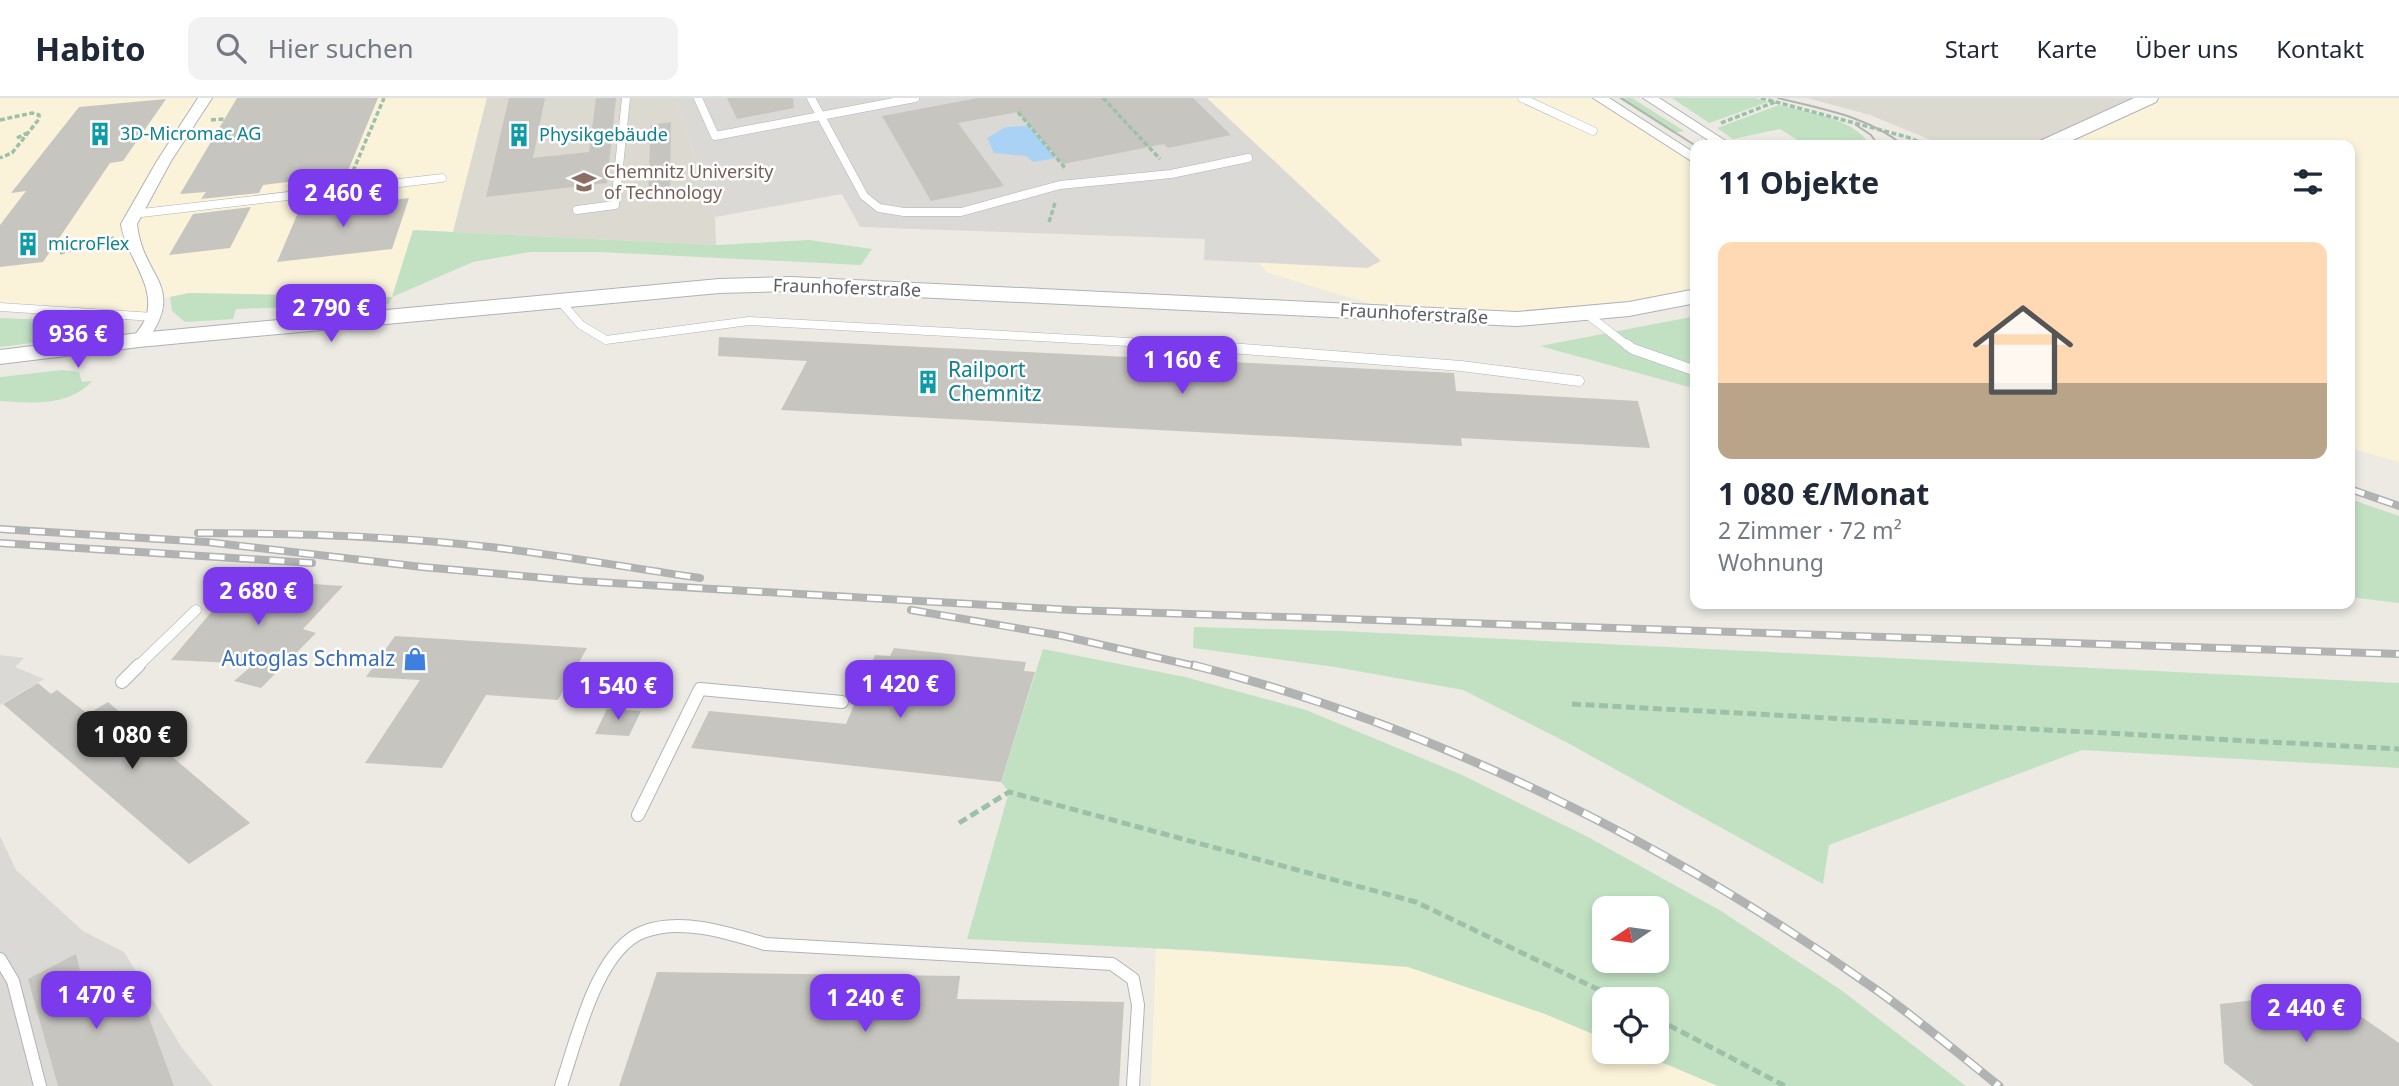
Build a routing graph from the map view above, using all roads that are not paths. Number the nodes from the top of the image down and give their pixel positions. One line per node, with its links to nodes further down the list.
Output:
1 (205, 98): 18 (street)
2 (626, 98): 17 (lane)
3 (698, 98): 10 (lane)
4 (811, 98): 10 (lane)
5 (915, 98): 10 (lane)
6 (1522, 98): 11 (lane)
7 (1600, 98): 14 (street)
8 (1650, 98): 12 (street)
9 (2149, 98): 13 (main road)
10 (821, 117): 15 (lane)
11 (1593, 131)
12 (1717, 140)
13 (2058, 140)
14 (1690, 156)
15 (1248, 158)
16 (442, 178): 18 (lane)
17 (577, 210)
18 (133, 214): 23 (street)
19 (1690, 297): 22 (main road, Fraunhoferstraße)
20 (559, 300): 22 (main road, Fraunhoferstraße); 24 (main road, Fraunhoferstraße); 27 (lane)
21 (0, 307): 23 (lane)
22 (1588, 315): 26 (lane)
23 (154, 317): 24 (street)
24 (139, 340): 25 (main road, Fraunhoferstraße)
25 (0, 357)
26 (1690, 369)
27 (1579, 381)
28 (196, 610): 29 (lane)
29 (122, 682)
30 (842, 702): 31 (lane)
31 (638, 815)
32 (0, 959): 33 (lane)
33 (40, 1086)
34 (561, 1086): 35 (lane)
35 (1133, 1086)

